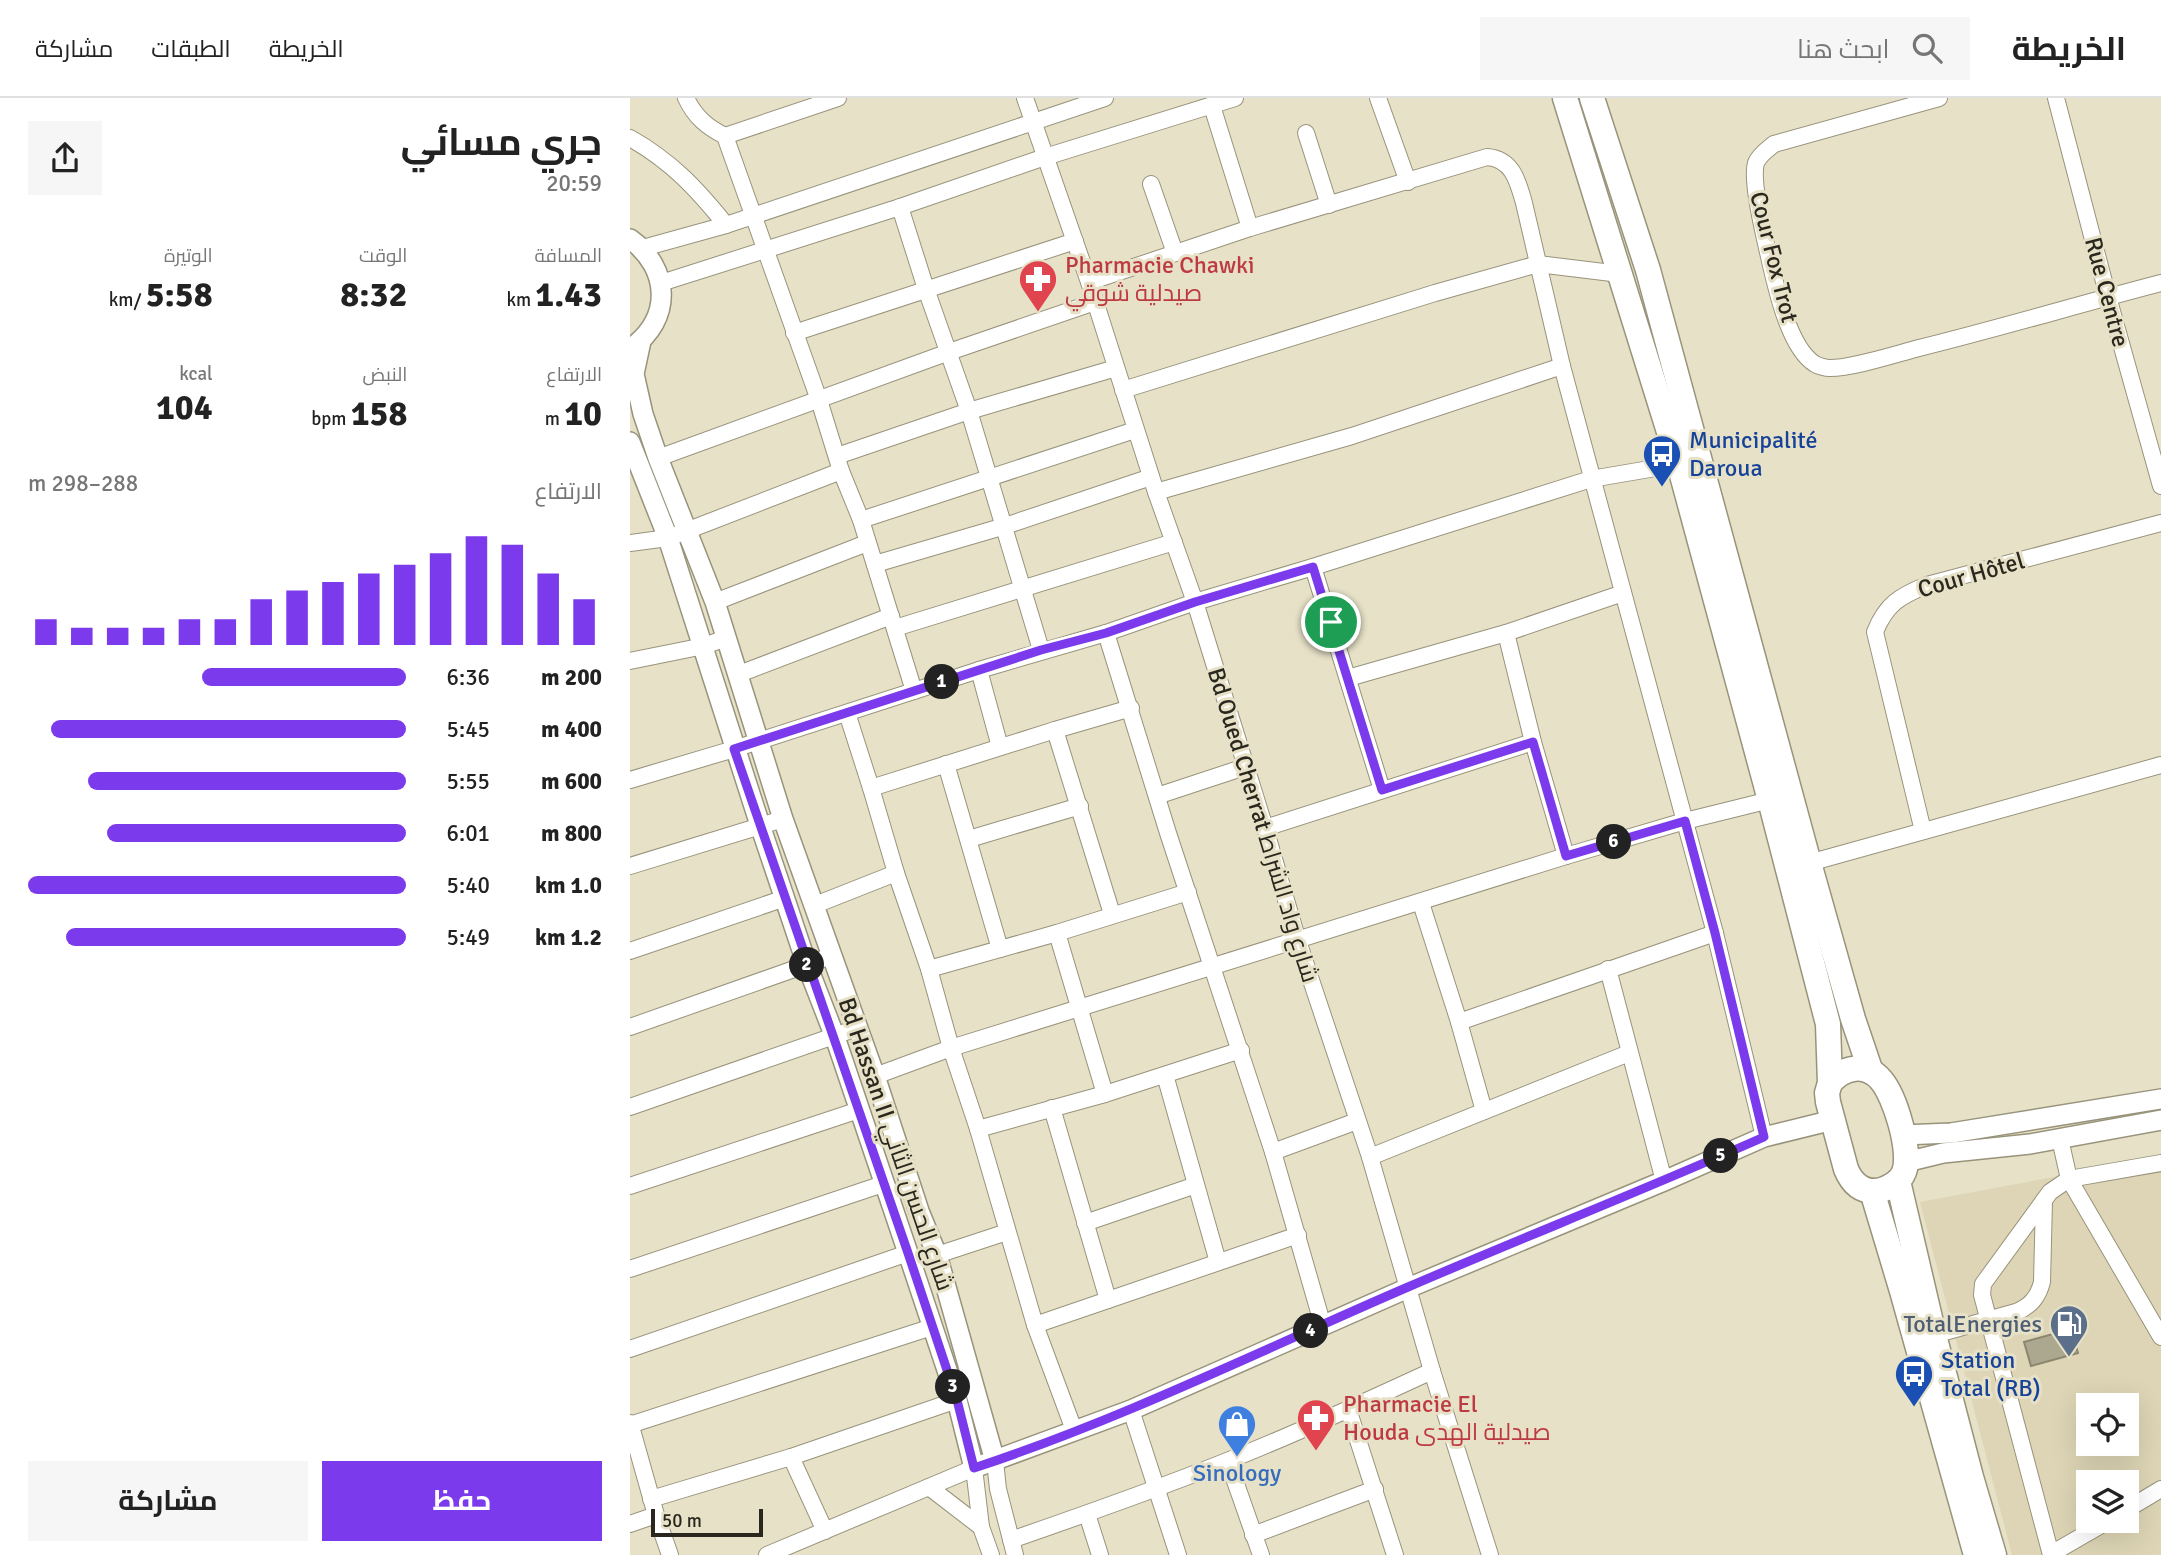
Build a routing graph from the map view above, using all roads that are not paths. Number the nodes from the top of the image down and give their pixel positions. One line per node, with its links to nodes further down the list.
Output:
1 (687, 98): 14 (street)
2 (838, 98): 14 (street)
3 (1025, 98): 12 (street, Bd Oued Cherrat شارع واد الشراط)
4 (1105, 98): 12 (street)
5 (1236, 98): 11 (street)
6 (1378, 98): 17 (street)
7 (1565, 98): 29 (highway)
8 (1591, 98): 101 (highway)
9 (1939, 98): 34 (street, Cour Fox Trot)
10 (2056, 98): 34 (street, Rue Centre)
11 (1212, 106): 16 (street); 23 (street)
12 (1033, 121): 16 (street, Bd Oued Cherrat شارع واد الشراط); 21 (street)
13 (1306, 133): 19 (street)
14 (726, 136): 21 (street)
15 (630, 138): 22 (street)
16 (1045, 157): 20 (street); 24 (street, Bd Oued Cherrat شارع واد الشراط)
17 (1408, 182): 19 (street); 28 (street)
18 (1151, 184): 27 (street)
19 (1329, 205): 23 (street)
20 (900, 207): 26 (street); 33 (street)
21 (754, 215): 22 (street); 26 (street)
22 (726, 225): 25 (street)
23 (1250, 228): 27 (street)
24 (1075, 241): 30 (street, Bd Oued Cherrat شارع واد الشراط); 33 (street)
25 (636, 244): 31 (street)
26 (765, 250): 31 (street); 36 (street)
27 (1175, 253): 30 (street)
28 (1538, 264): 29 (street); 39 (street); 41 (street)
29 (1620, 274): 48 (highway)
30 (1089, 282): 35 (street, Bd Oued Cherrat شارع واد الشراط)
31 (661, 283): 37 (street, Bd Hassan II شارع الحسن الثاني)
32 (2161, 283): 34 (street)
33 (926, 289): 36 (street); 38 (street)
34 (2108, 297): 52 (street, Rue Centre)
35 (1095, 302): 38 (street); 40 (street, Bd Oued Cherrat شارع واد الشراط)
36 (794, 333): 42 (street)
37 (636, 345): 46 (street, Bd Hassan II شارع الحسن الثاني)
38 (948, 352): 42 (street); 43 (street)
39 (1562, 366): 50 (street); 51 (street)
40 (1116, 368): 41 (street, Bd Oued Cherrat شارع واد الشراط); 43 (street)
41 (1123, 390): 44 (street, Bd Oued Cherrat شارع واد الشراط)
42 (819, 400): 46 (street); 47 (street)
43 (969, 411): 47 (street); 49 (street)
44 (1135, 430): 49 (street); 51 (street, Bd Oued Cherrat شارع واد الشراط)
45 (630, 442): 57 (street, Bd Hassan II شارع الحسن الثاني)
46 (658, 458): 56 (street, Bd Hassan II شارع الحسن الثاني)
47 (839, 463): 53 (street); 56 (street)
48 (1679, 464): 50 (street); 92 (highway)
49 (989, 477): 53 (street); 55 (street)
50 (1591, 479): 62 (street); 64 (street)
51 (1153, 485): 55 (street); 58 (street, Bd Oued Cherrat شارع واد الشراط)
52 (2161, 486)
53 (861, 520): 60 (street)
54 (2161, 523): 98 (street, Cour Hôtel)
55 (1004, 526): 61 (street); 63 (street)
56 (687, 531): 57 (street); 65 (street, Bd Hassan II شارع الحسن الثاني)
57 (668, 538): 59 (street); 71 (street, Bd Hassan II شارع الحسن الثاني)
58 (1174, 542): 63 (street); 66 (street, Bd Oued Cherrat شارع واد الشراط)
59 (630, 543)
60 (867, 543): 61 (street); 65 (street)
61 (875, 564): 67 (street)
62 (1313, 567): 66 (street); 76 (street)
63 (1021, 588): 67 (street); 72 (street)
64 (1623, 593): 69 (street); 95 (street)
65 (715, 602): 70 (street, Bd Hassan II شارع الحسن الثاني)
66 (1195, 602): 68 (street); 87 (street, Bd Oued Cherrat شارع واد الشراط)
67 (893, 622): 75 (street); 77 (street)
68 (1106, 633): 72 (street); 78 (street)
69 (1506, 633): 76 (street); 82 (street)
70 (726, 638): 71 (street); 75 (street, Bd Hassan II شارع الحسن الثاني)
71 (704, 646): 73 (street); 84 (street, Bd Hassan II شارع الحسن الثاني)
72 (1041, 650): 74 (street)
73 (630, 661)
74 (979, 670): 77 (street); 83 (street)
75 (738, 674): 81 (street, Bd Hassan II شارع الحسن الثاني)
76 (1348, 678): 90 (street)
77 (914, 691): 79 (street)
78 (1130, 708): 80 (street); 91 (street)
79 (847, 713): 81 (street); 89 (street)
80 (1055, 730): 83 (street); 93 (street)
81 (758, 741): 84 (street); 94 (street, Bd Hassan II شارع الحسن الثاني)
82 (1533, 742): 90 (street); 100 (street)
83 (1000, 747): 85 (street)
84 (734, 749): 88 (street); 96 (street, Bd Hassan II شارع الحسن الثاني)
85 (946, 764): 89 (street); 99 (street)
86 (2161, 765): 98 (street)
87 (1245, 767): 91 (street); 97 (street, Bd Oued Cherrat شارع واد الشراط)
88 (630, 779)
89 (871, 788): 103 (street)
90 (1382, 790): 97 (street)
91 (1157, 796): 104 (street)
92 (1770, 800): 95 (street); 130 (highway)
93 (1080, 806): 99 (street); 108 (street)
94 (783, 819): 96 (street); 107 (street, Bd Hassan II شارع الحسن الثاني)
95 (1685, 821): 100 (street); 110 (street)
96 (760, 825): 102 (street); 105 (street, Bd Hassan II شارع الحسن الثاني)
97 (1265, 828): 111 (street, Bd Oued Cherrat شارع واد الشراط)
98 (1923, 831): 101 (street)
99 (969, 839): 112 (street)
100 (1566, 856): 106 (street)
101 (1809, 863): 127 (highway)
102 (630, 866)
103 (896, 873): 107 (street); 118 (street)
104 (1188, 892): 108 (street); 116 (street)
105 (785, 898): 113 (street); 115 (street, Bd Hassan II شارع الحسن الثاني)
106 (1421, 903): 111 (street); 120 (street)
107 (815, 905): 114 (street, Bd Hassan II شارع الحسن الثاني)
108 (1112, 914): 109 (street)
109 (1057, 933): 112 (street); 119 (street)
110 (1715, 933): 117 (street); 144 (street)
111 (1298, 941): 116 (street); 140 (street, Bd Oued Cherrat شارع واد الشراط)
112 (1000, 949): 118 (street)
113 (630, 951)
114 (831, 956): 115 (street); 122 (street, Bd Hassan II شارع الحسن الثاني)
115 (807, 965): 121 (street); 123 (street, Bd Hassan II شارع الحسن الثاني)
116 (1212, 967): 119 (street); 125 (street)
117 (1608, 969): 120 (street); 126 (street)
118 (929, 970): 124 (street)
119 (1081, 1009): 124 (street); 131 (street)
120 (1459, 1022): 136 (street)
121 (630, 1027)
122 (857, 1028): 123 (street); 129 (street, Bd Hassan II شارع الحسن الثاني)
123 (835, 1037): 133 (street); 135 (street, Bd Hassan II شارع الحسن الثاني)
124 (951, 1048): 129 (street); 142 (street)
125 (1241, 1050): 128 (street); 147 (street)
126 (1629, 1053): 136 (street); 152 (street)
127 (1871, 1072): 130 (highway); 143 (highway)
128 (1165, 1075): 131 (street); 154 (street)
129 (875, 1076): 162 (street, Bd Hassan II شارع الحسن الثاني)
130 (1830, 1083): 138 (highway)
131 (1105, 1094): 134 (street)
132 (2161, 1099): 137 (street)
133 (630, 1107)
134 (1052, 1108): 142 (street); 158 (street)
135 (859, 1110): 153 (street, Bd Hassan II شارع الحسن الثاني); 155 (street)
136 (1484, 1111): 148 (street)
137 (2056, 1116): 141 (street); 145 (street)
138 (1833, 1120): 144 (street); 156 (highway)
139 (2161, 1120): 145 (street)
140 (1357, 1121): 147 (street); 148 (street, Bd Oued Cherrat شارع واد الشراط)
141 (2027, 1121): 143 (street); 146 (street)
142 (978, 1129): 159 (street)
143 (1903, 1135): 150 (highway)
144 (1764, 1137): 152 (street)
145 (2060, 1139): 146 (street); 151 (street)
146 (2030, 1144): 150 (street)
147 (1273, 1152): 160 (street)
148 (1370, 1157): 165 (street, Bd Oued Cherrat شارع واد الشراط)
149 (2161, 1163): 151 (street)
150 (1902, 1171): 156 (highway); 171 (highway)
151 (2069, 1179): 157 (street); 172 (street)
152 (1664, 1181): 165 (street)
153 (883, 1184): 161 (street, Bd Hassan II شارع الحسن الثاني); 164 (street)
154 (1196, 1185): 158 (street); 163 (street)
155 (630, 1186)
156 (1872, 1191): 207 (highway)
157 (2044, 1200): 167 (street); 167 (street)
158 (1085, 1223): 166 (street)
159 (1007, 1232): 162 (street); 168 (street)
160 (1298, 1235): 163 (street); 169 (street)
161 (908, 1253): 170 (street, Bd Hassan II شارع الحسن الثاني); 173 (street)
162 (937, 1255): 182 (street, Bd Hassan II شارع الحسن الثاني)
163 (1218, 1262): 166 (street)
164 (630, 1269)
165 (1408, 1287): 169 (street); 174 (street, Bd Oued Cherrat شارع واد الشراط)
166 (1108, 1300): 168 (street)
167 (1989, 1321): 171 (street); 198 (street)
168 (1035, 1325): 179 (street)
169 (1323, 1326): 177 (street)
170 (932, 1327): 175 (street, Bd Hassan II شارع الحسن الثاني); 178 (street)
171 (1934, 1335): 208 (highway)
172 (2161, 1337)
173 (630, 1349)
174 (1432, 1370): 176 (street); 206 (street, Bd Oued Cherrat شارع واد الشراط)
175 (957, 1400): 181 (street); 184 (street, Bd Hassan II شارع الحسن الثاني)
176 (1348, 1409): 183 (street); 187 (street)
177 (1131, 1410): 179 (street); 186 (street)
178 (630, 1425): 180 (street)
179 (1074, 1430): 182 (street)
180 (633, 1449): 190 (street)
181 (791, 1457): 190 (street); 194 (street)
182 (995, 1461): 184 (street); 197 (street, Bd Hassan II شارع الحسن الثاني)
183 (1228, 1461): 186 (street); 196 (street)
184 (974, 1468): 185 (street); 193 (street, Bd Hassan II شارع الحسن الثاني)
185 (929, 1487): 193 (street); 194 (street)
186 (1156, 1488): 191 (street); 203 (street)
187 (1375, 1489): 196 (street); 205 (street)
188 (2161, 1489): 189 (street)
189 (2139, 1502)
190 (653, 1507): 192 (street); 199 (street)
191 (1087, 1514): 197 (street); 202 (street)
192 (630, 1524)
193 (981, 1527): 201 (street, Bd Hassan II شارع الحسن الثاني)
194 (825, 1531): 200 (street)
195 (2087, 1533): 198 (street)
196 (1253, 1535): 204 (street)
197 (1013, 1548)
198 (2051, 1554)
199 (670, 1555)
200 (767, 1555)
201 (991, 1555)
202 (1100, 1555)
203 (1178, 1555)
204 (1261, 1555)
205 (1395, 1555)
206 (1490, 1555)
207 (1976, 1555)
208 (1994, 1555)

